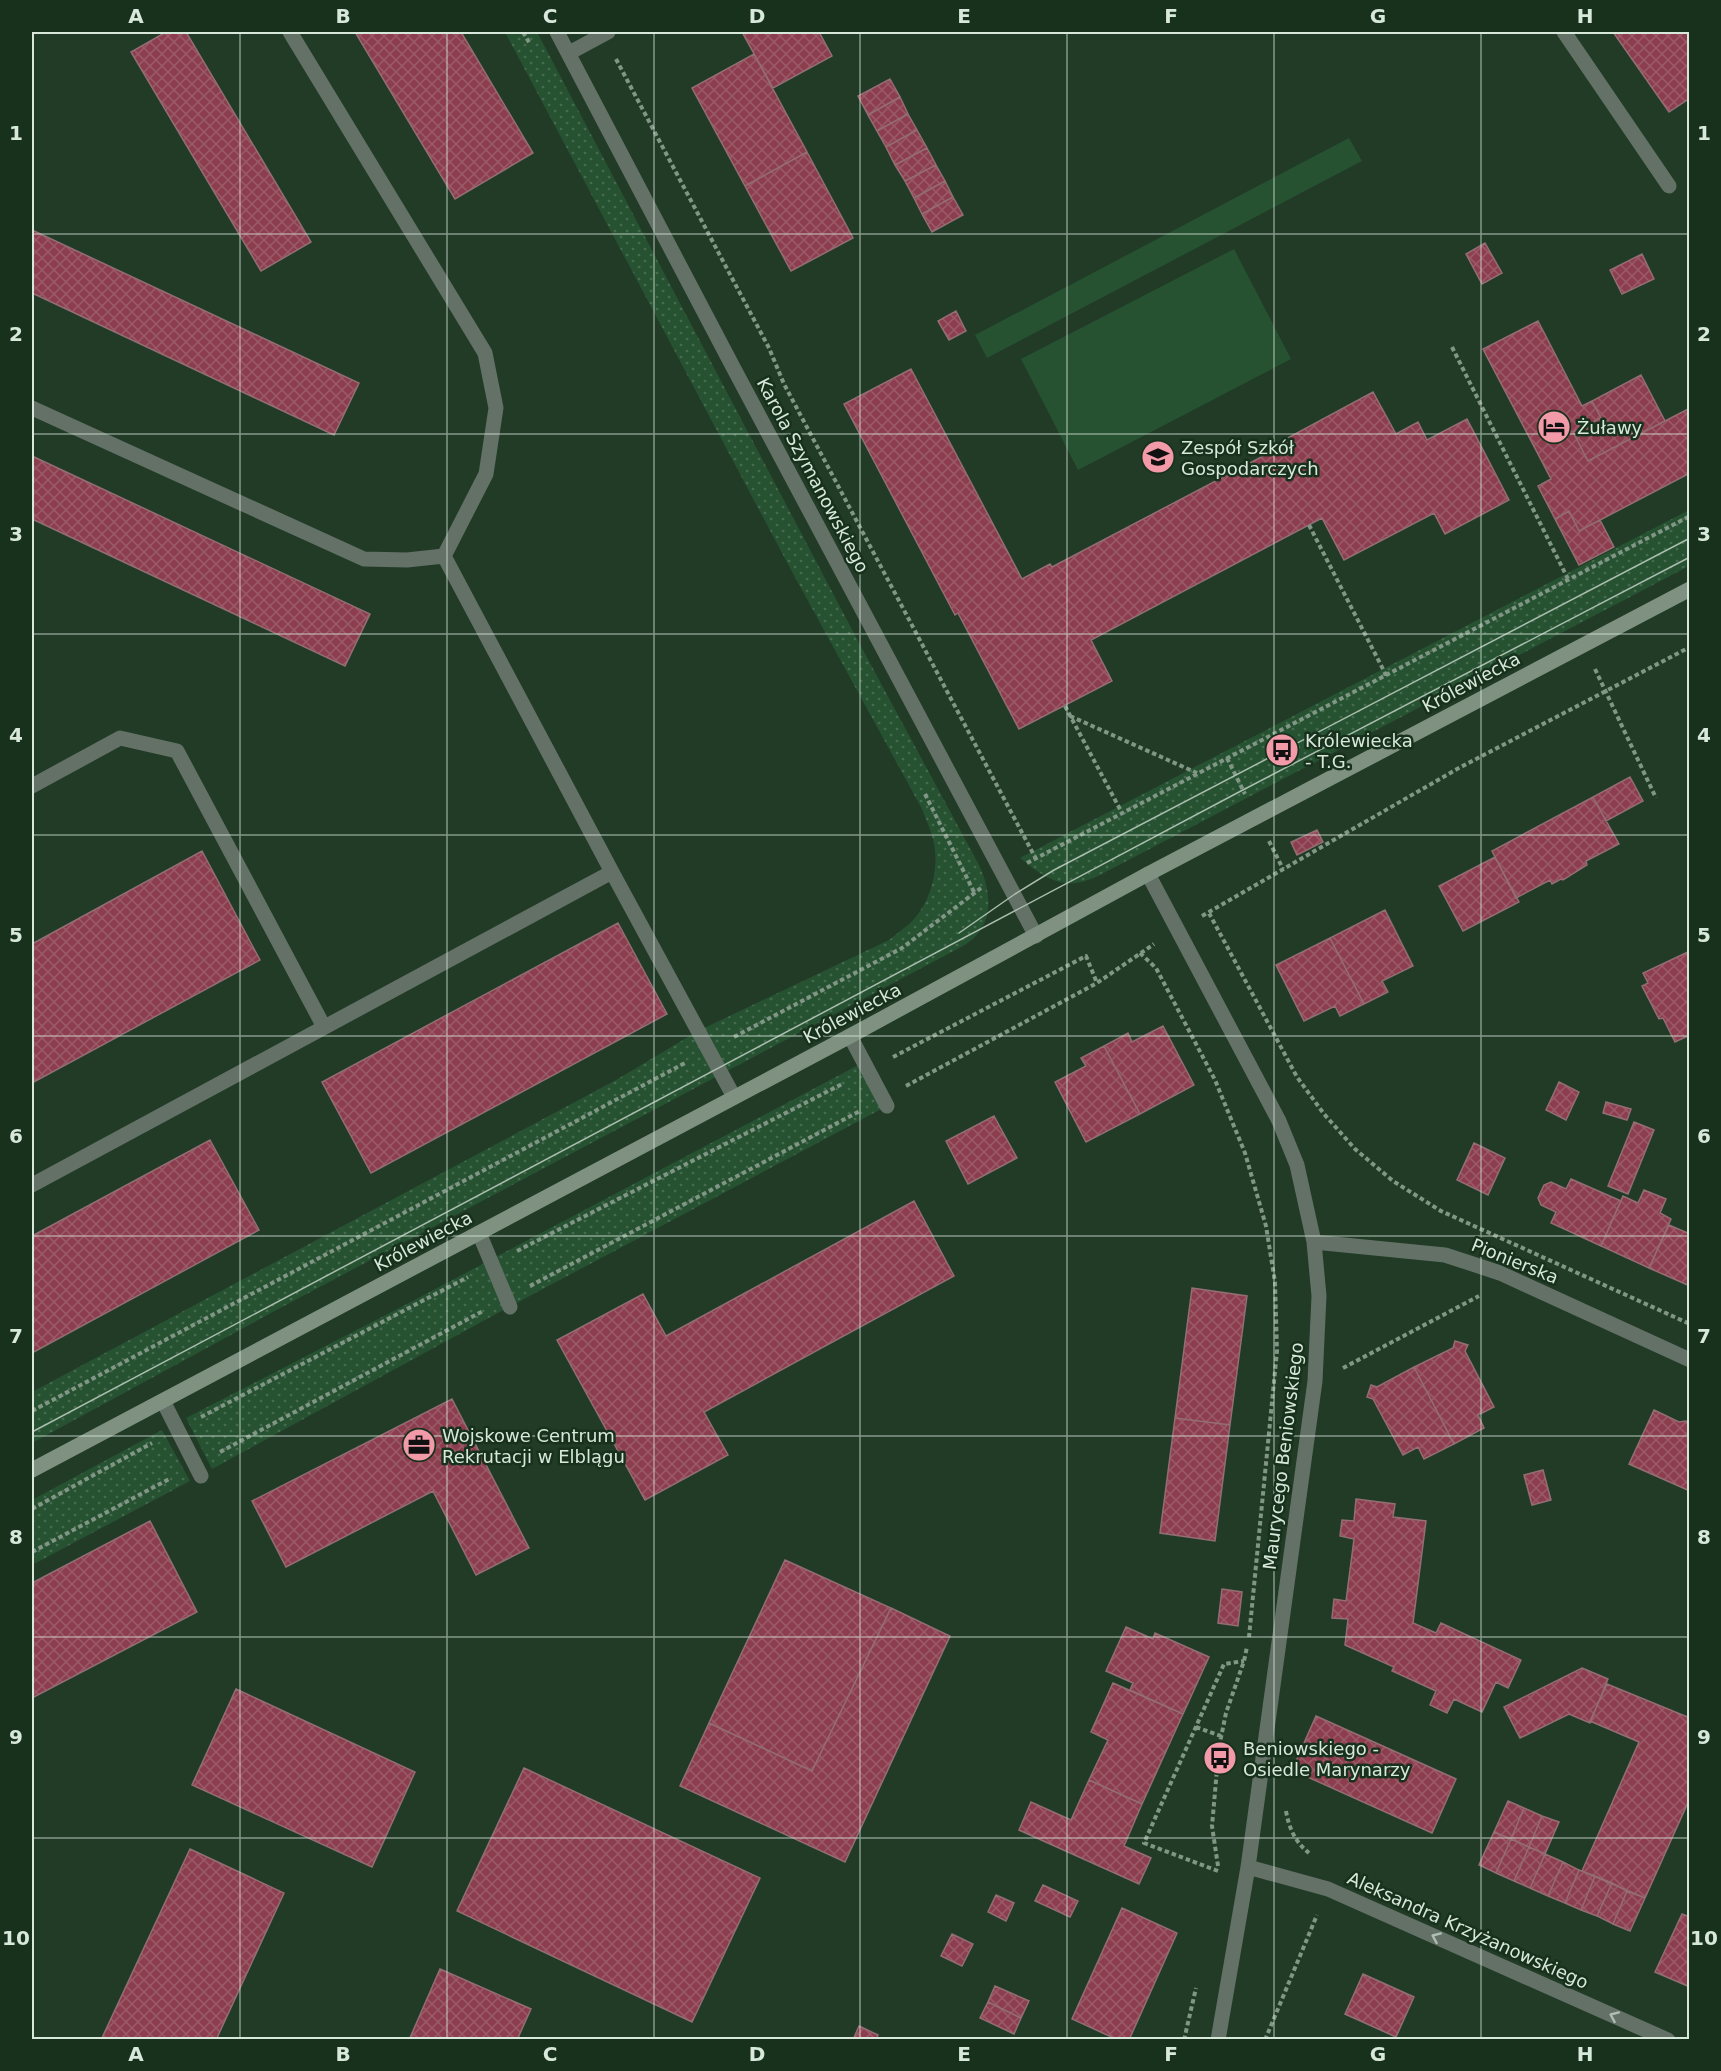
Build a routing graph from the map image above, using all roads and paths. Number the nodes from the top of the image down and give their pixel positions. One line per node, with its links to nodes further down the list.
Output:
1 (290, 32): 11 (street)
2 (557, 32): 5 (street, Karola Szymanowskiego)
3 (1564, 32): 6 (street)
4 (606, 33): 5 (street); 26 (path)
5 (569, 53): 28 (street, Karola Szymanowskiego)
6 (1669, 186)
7 (1452, 347): 14 (path)
8 (32, 408): 11 (street)
9 (1689, 516): 13 (path)
10 (1309, 525): 18 (path)
11 (444, 556): 27 (street)
12 (1595, 557): 13 (path)
13 (1599, 563): 14 (path)
14 (1568, 579): 18 (path)
15 (1689, 589): 16 (main road, Królewiecka)
16 (1584, 645): 19 (path); 29 (main road, Królewiecka)
17 (1689, 647): 19 (path)
18 (1386, 675): 22 (path)
19 (1605, 691): 24 (path); 30 (path)
20 (1065, 706): 21 (path)
21 (1070, 716): 22 (path); 25 (path)
22 (1198, 774): 25 (path)
23 (32, 786): 35 (street)
24 (1656, 798)
25 (1122, 813): 26 (path)
26 (1036, 859): 28 (path)
27 (612, 872): 35 (street); 37 (street)
28 (1004, 874): 32 (street, Karola Szymanowskiego); 37 (path)
29 (1148, 874): 31 (street, Maurycego Beniowskiego); 32 (main road, Królewiecka)
30 (1209, 913): 31 (path); 47 (path)
31 (1176, 928): 33 (path); 43 (street, Maurycego Beniowskiego)
32 (1036, 936): 36 (main road, Królewiecka)
33 (1140, 953): 34 (path); 57 (path)
34 (1097, 982): 38 (path); 40 (path)
35 (324, 1027): 41 (street)
36 (850, 1036): 38 (street); 39 (main road, Królewiecka)
37 (710, 1049): 39 (street); 51 (path)
38 (868, 1070): 40 (street); 44 (path)
39 (734, 1098): 42 (main road, Królewiecka)
40 (885, 1103): 46 (path)
41 (32, 1185)
42 (479, 1233): 44 (street); 50 (main road, Królewiecka)
43 (1314, 1242): 48 (street, Pionierska); 62 (street, Maurycego Beniowskiego)
44 (492, 1265): 46 (street); 52 (path)
45 (1486, 1293): 49 (path)
46 (508, 1302): 54 (path)
47 (1689, 1324)
48 (1689, 1360)
49 (1339, 1373)
50 (163, 1401): 52 (street); 53 (main road, Królewiecka)
51 (32, 1411)
52 (178, 1430): 54 (street); 55 (path)
53 (32, 1470)
54 (198, 1470): 56 (path)
55 (32, 1509)
56 (32, 1552)
57 (1244, 1661): 58 (path); 59 (path)
58 (1196, 1727): 59 (path); 63 (path)
59 (1221, 1736): 63 (path)
60 (1285, 1808): 61 (path)
61 (1316, 1859)
62 (1248, 1867): 65 (street, Aleksandra Krzyżanowskiego); 68 (street, Maurycego Beniowskiego)
63 (1218, 1871): 64 (path)
64 (1217, 1880)
65 (1328, 1889): 69 (path); 70 (street, Aleksandra Krzyżanowskiego, one-way to 65)
66 (1196, 1985): 67 (path)
67 (1184, 2040)
68 (1218, 2040)
69 (1265, 2040)
70 (1668, 2040)

